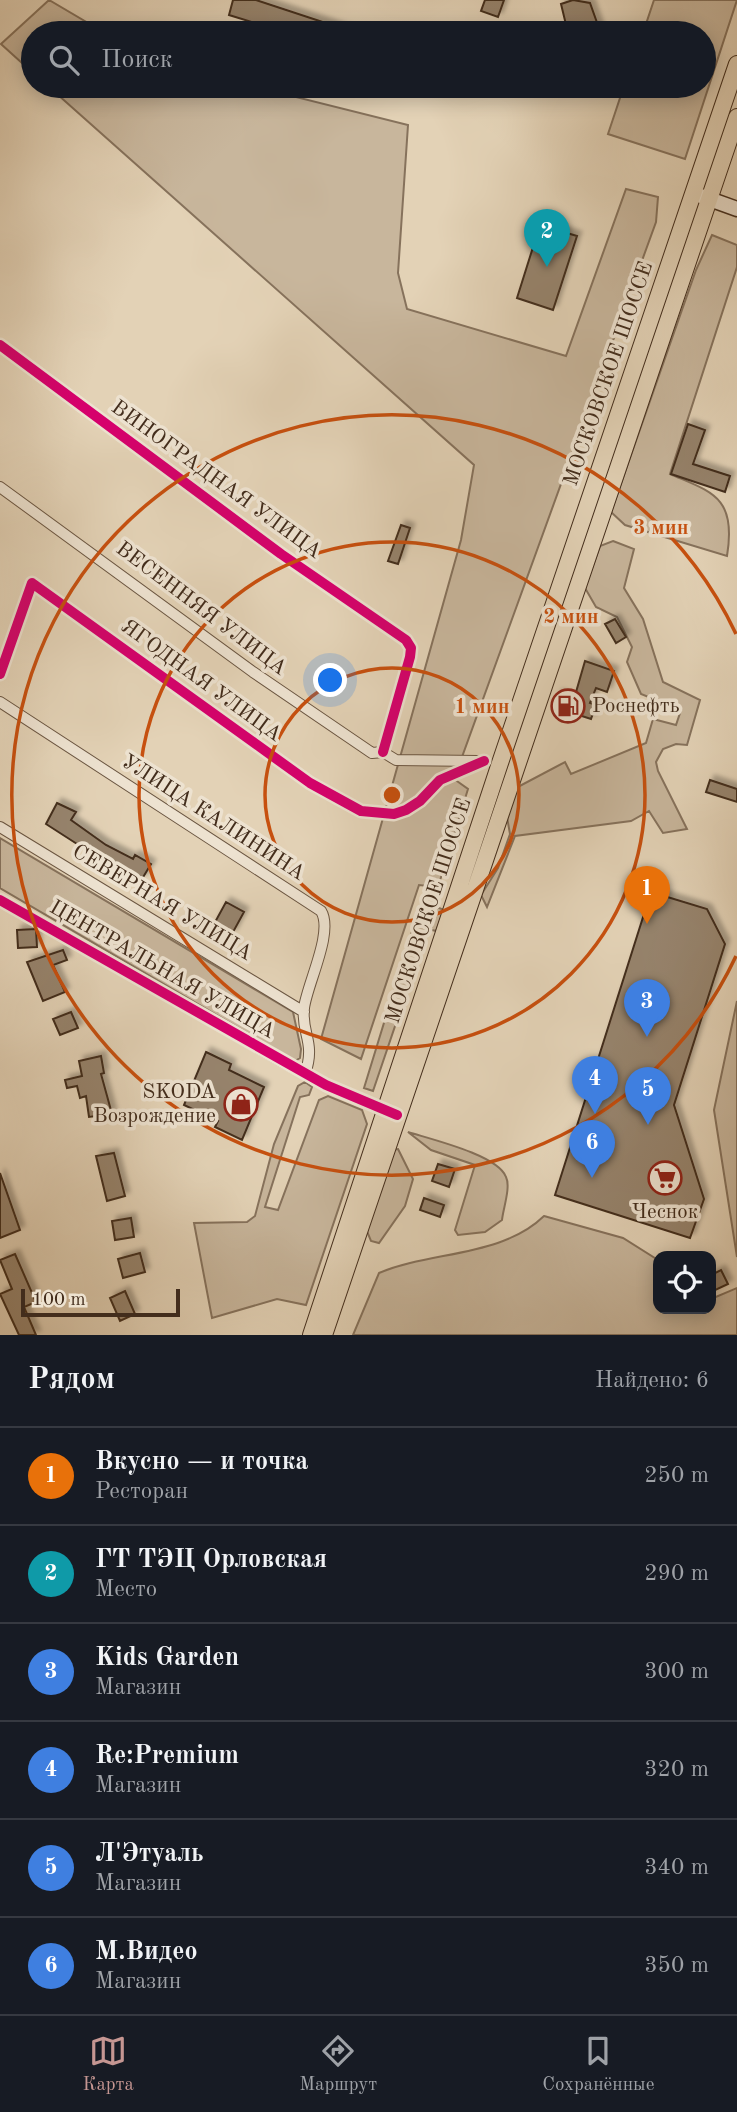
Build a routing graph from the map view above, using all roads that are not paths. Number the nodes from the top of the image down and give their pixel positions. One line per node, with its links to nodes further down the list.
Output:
1 (737, 64): 3 (main road, МОСКОВСКОЕ ШОССЕ)
2 (737, 117): 4 (main road, МОСКОВСКОЕ ШОССЕ)
3 (693, 193): 4 (main road); 11 (main road, МОСКОВСКОЕ ШОССЕ)
4 (711, 199): 5 (main road); 16 (main road, МОСКОВСКОЕ ШОССЕ)
5 (737, 209)
6 (0, 345): 10 (street, ВИНОГРАДНАЯ УЛИЦА)
7 (0, 487): 10 (street, ВЕСЕННЯЯ УЛИЦА)
8 (0, 674): 11 (street, ЯГОДНАЯ УЛИЦА)
9 (0, 702): 14 (street, УЛИЦА КАЛИНИНА)
10 (383, 752): 11 (street, ВЕСЕННЯЯ УЛИЦА)
11 (492, 762): 16 (main road, МОСКОВСКОЕ ШОССЕ)
12 (0, 827): 14 (street, СЕВЕРНАЯ УЛИЦА)
13 (0, 900): 15 (street, ЦЕНТРАЛЬНАЯ УЛИЦА)
14 (304, 1010): 15 (street)
15 (305, 1074): 16 (street, ЦЕНТРАЛЬНАЯ УЛИЦА)
16 (391, 1113): 17 (main road, МОСКОВСКОЕ ШОССЕ); 18 (main road, МОСКОВСКОЕ ШОССЕ)
17 (311, 1335)
18 (324, 1335)

